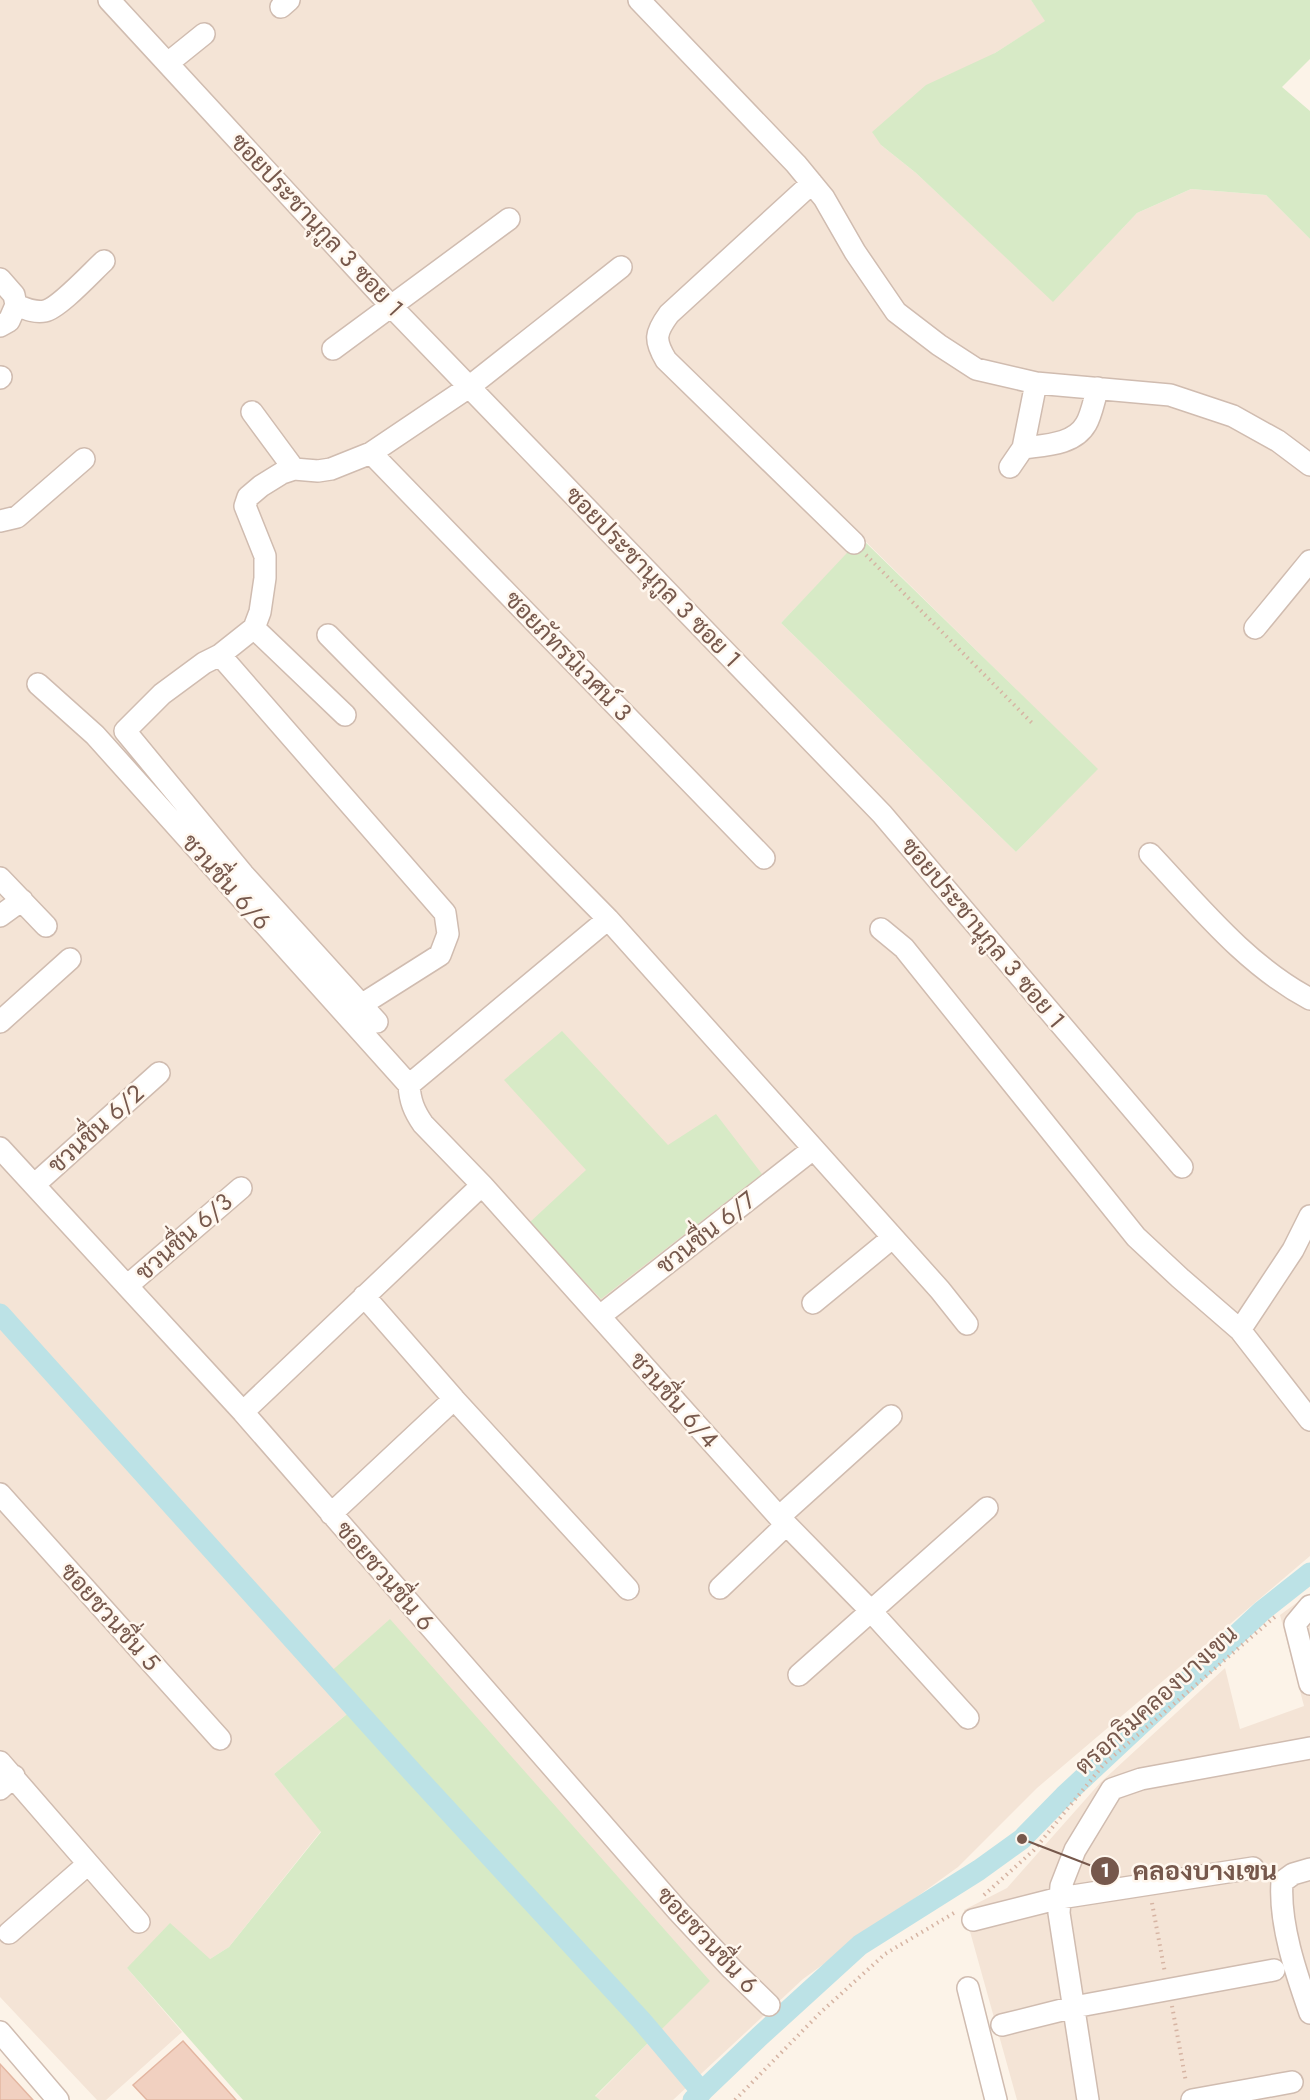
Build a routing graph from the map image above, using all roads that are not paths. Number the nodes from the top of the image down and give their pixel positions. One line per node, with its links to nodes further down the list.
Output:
1 (109, 0): 4 (street, ซอยประชานุกูล 3 ซอย 1)
2 (639, 0): 5 (street)
3 (204, 33): 4 (street)
4 (168, 63): 11 (street, ซอยประชานุกูล 3 ซอย 1)
5 (812, 183): 14 (street); 25 (street)
6 (509, 219): 11 (street)
7 (104, 261): 10 (street)
8 (621, 267): 15 (street)
9 (0, 279): 10 (street)
10 (16, 305): 12 (street)
11 (391, 306): 13 (street); 15 (street, ซอยประชานุกูล 3 ซอย 1)
12 (0, 326)
13 (333, 349)
14 (1036, 383): 16 (street); 18 (street)
15 (469, 387): 19 (street); 50 (street, ซอยประชานุกูล 3 ซอย 1)
16 (1098, 388): 18 (street); 21 (street)
17 (252, 412): 23 (street)
18 (1023, 448): 22 (street)
19 (372, 453): 23 (street); 34 (street, ซอยภัทรนิเวศน์ 3)
20 (84, 459): 24 (street)
21 (1310, 465)
22 (1010, 467)
23 (294, 469): 27 (street)
24 (8, 519)
25 (854, 543)
26 (1310, 561): 28 (street)
27 (254, 628): 30 (street); 32 (street)
28 (1255, 628)
29 (328, 635): 38 (street)
30 (220, 655): 43 (street); 43 (street)
31 (38, 684): 47 (street, ชวนชื่น 6/6)
32 (345, 715)
33 (1150, 854): 42 (street)
34 (764, 858)
35 (0, 878): 36 (street)
36 (22, 900): 37 (street); 39 (street)
37 (0, 916)
38 (608, 919): 47 (street); 49 (street)
39 (46, 926)
40 (881, 929): 61 (street)
41 (70, 959): 44 (street)
42 (1310, 999)
43 (361, 1005): 45 (street)
44 (0, 1022)
45 (376, 1022)
46 (159, 1073): 51 (street, ชวนชื่น 6/2)
47 (409, 1085): 52 (street, ชวนชื่น 6/4)
48 (0, 1148): 51 (street, ซอยชวนชื่น 6)
49 (813, 1149): 55 (street); 59 (street, ชวนชื่น 6/7)
50 (1182, 1167)
51 (34, 1185): 56 (street, ซอยชวนชื่น 6)
52 (482, 1185): 57 (street); 59 (street, ชวนชื่น 6/4)
53 (241, 1188): 56 (street, ชวนชื่น 6/3)
54 (1310, 1216): 61 (street)
55 (892, 1238): 58 (street); 60 (street)
56 (127, 1286): 63 (street, ซอยชวนชื่น 6)
57 (364, 1296): 62 (street); 63 (street)
58 (813, 1303)
59 (600, 1316): 69 (street, ชวนชื่น 6/4)
60 (967, 1324)
61 (1240, 1330): 65 (street)
62 (454, 1399): 68 (street); 70 (street)
63 (243, 1412): 68 (street, ซอยชวนชื่น 6)
64 (891, 1416): 69 (street)
65 (1310, 1420)
66 (0, 1494): 77 (street, ซอยชวนชื่น 5)
67 (987, 1508): 73 (street)
68 (330, 1514): 89 (street, ซอยชวนชื่น 6)
69 (783, 1521): 71 (street); 73 (street, ชวนชื่น 6/4)
70 (628, 1588)
71 (720, 1588)
72 (1310, 1606): 75 (street)
73 (870, 1610): 74 (street); 76 (street, ชวนชื่น 6/4)
74 (799, 1675)
75 (1310, 1684)
76 (968, 1718)
77 (220, 1739)
78 (1310, 1748): 83 (street)
79 (5, 1776): 80 (street)
80 (88, 1864): 85 (street); 86 (street)
81 (1253, 1868): 83 (street)
82 (1310, 1869): 91 (street)
83 (1060, 1898): 84 (street); 90 (street)
84 (967, 1914)
85 (140, 1922)
86 (9, 1933)
87 (1274, 1970): 90 (street)
88 (968, 1988): 96 (street)
89 (769, 2006)
90 (1074, 2007): 92 (street); 97 (street)
91 (1310, 2013)
92 (1002, 2025)
93 (0, 2032): 95 (street)
94 (1292, 2082): 98 (street)
95 (58, 2100)
96 (996, 2100)
97 (1088, 2100)
98 (1192, 2100)

